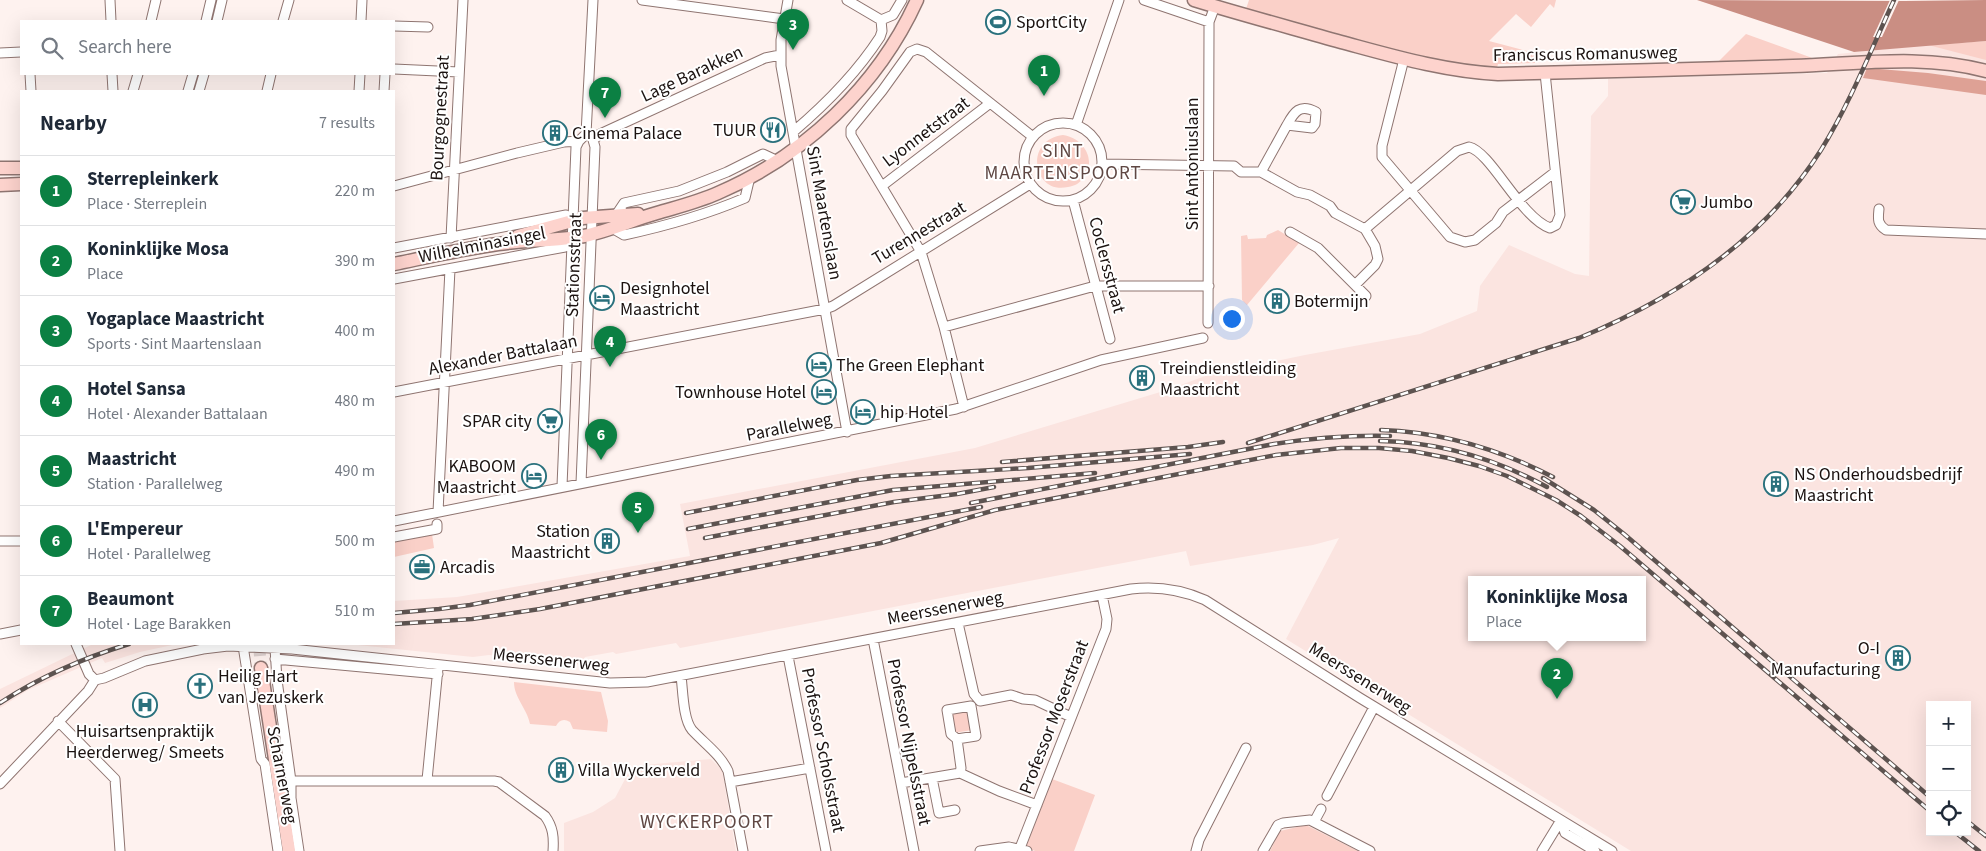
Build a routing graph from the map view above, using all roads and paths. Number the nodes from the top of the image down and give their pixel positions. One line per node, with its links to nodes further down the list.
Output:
1 (110, 0): 19 (street)
2 (156, 0): 20 (street)
3 (211, 0): 21 (street)
4 (222, 0): 22 (street)
5 (289, 0): 23 (street)
6 (463, 0): 35 (street, Bourgognestraat)
7 (593, 0): 58 (street)
8 (642, 0): 18 (street)
9 (788, 0): 18 (street, Sint Maartenslaan)
10 (847, 0): 25 (street)
11 (902, 0): 25 (street)
12 (917, 0): 59 (street, Wilhelminasingel)
13 (1119, 0): 54 (street)
14 (1144, 0): 26 (street)
15 (1194, 0): 17 (street, Franciscus Romanusweg)
16 (362, 5): 24 (street)
17 (1215, 6): 26 (street, Sint Antoniuslaan); 32 (street, Franciscus Romanusweg)
18 (784, 19): 31 (street, Sint Maartenslaan)
19 (111, 20)
20 (151, 20)
21 (206, 20)
22 (217, 20)
23 (283, 20)
24 (361, 20)
25 (880, 20): 56 (street)
26 (1209, 22): 62 (street, Sint Antoniuslaan)
27 (395, 26): 28 (street)
28 (428, 27)
29 (20, 52): 30 (street)
30 (0, 53)
31 (780, 55): 56 (street, Sint Maartenslaan); 58 (street, Lage Barakken)
32 (1404, 59): 36 (street, Franciscus Romanusweg); 74 (street)
33 (395, 70): 35 (street)
34 (1986, 70): 36 (street, Franciscus Romanusweg)
35 (459, 72): 65 (street, Bourgognestraat)
36 (1545, 73): 67 (street)
37 (30, 75): 45 (street)
38 (112, 75): 46 (street)
39 (138, 75): 47 (street)
40 (193, 75): 48 (street)
41 (204, 75): 49 (street)
42 (271, 75): 50 (street)
43 (360, 75): 51 (street)
44 (385, 75): 52 (street)
45 (31, 90)
46 (113, 90)
47 (133, 90)
48 (188, 90)
49 (199, 90)
50 (268, 90)
51 (359, 90)
52 (384, 90)
53 (989, 104): 57 (street); 73 (street, Lyonnetstraat); 73 (street)
54 (1076, 125): 57 (street); 61 (street)
55 (1287, 125): 66 (street)
56 (792, 132): 59 (street, Sint Maartenslaan)
57 (1033, 137): 70 (street)
58 (586, 138): 65 (street, Lage Barakken); 80 (street, Stationsstraat); 81 (street, Stationsstraat)
59 (796, 150): 60 (street, Wilhelminasingel); 99 (street, Sint Maartenslaan)
60 (778, 161): 68 (street, Wilhelminasingel); 79 (street)
61 (1102, 164): 62 (street); 75 (street)
62 (1208, 166): 66 (street); 97 (street, Sint Antoniuslaan)
63 (0, 168): 64 (street)
64 (20, 168)
65 (454, 170): 72 (street, Lage Barakken); 88 (street, Bourgognestraat)
66 (1261, 172): 83 (street)
67 (1555, 172): 76 (street); 76 (street)
68 (750, 177): 78 (street, Wilhelminasingel); 82 (street, Wilhelminasingel)
69 (20, 184): 71 (street)
70 (1030, 184): 75 (street); 91 (street, Turennestraat)
71 (0, 185)
72 (395, 186)
73 (882, 186): 91 (street)
74 (1410, 190): 76 (street); 76 (street); 83 (street)
75 (1073, 200): 96 (street, Coclersstraat)
76 (1518, 200)
77 (1878, 209): 86 (street)
78 (656, 213): 79 (street, Wilhelminasingel); 82 (street, Wilhelminasingel)
79 (616, 215): 80 (street, Wilhelminasingel)
80 (592, 217): 81 (street, Wilhelminasingel); 85 (street, Stationsstraat)
81 (573, 221): 87 (street, Stationsstraat); 88 (street); 89 (street, Wilhelminasingel)
82 (612, 228): 85 (street, Wilhelminasingel)
83 (1365, 229): 95 (street)
84 (1290, 232): 95 (street)
85 (592, 234): 87 (street, Wilhelminasingel); 104 (street, Stationsstraat)
86 (1986, 234)
87 (572, 237): 89 (street, Wilhelminasingel); 93 (street, Wilhelminasingel); 105 (street, Stationsstraat)
88 (451, 238): 90 (street)
89 (500, 244): 92 (street, Wilhelminasingel)
90 (395, 248)
91 (921, 252): 99 (street, Turennestraat); 101 (street)
92 (395, 264)
93 (450, 269): 94 (street, Wilhelminasingel); 106 (street)
94 (395, 279)
95 (1355, 285): 98 (street)
96 (1095, 286): 97 (street); 101 (street); 103 (street, Coclersstraat)
97 (1209, 286): 100 (street, Sint Antoniuslaan)
98 (1366, 296)
99 (825, 309): 104 (street, Alexander Battalaan); 109 (street, Sint Maartenslaan)
100 (1208, 323)
101 (944, 327): 108 (street)
102 (1203, 338): 108 (street, Parallelweg)
103 (1110, 339)
104 (587, 355): 105 (street, Alexander Battalaan); 110 (street, Stationsstraat)
105 (568, 359): 106 (street, Alexander Battalaan); 111 (street, Stationsstraat)
106 (444, 382): 107 (street, Alexander Battalaan); 112 (street)
107 (395, 392)
108 (964, 407): 109 (street, Parallelweg)
109 (847, 432): 110 (street, Parallelweg)
110 (582, 483): 111 (street, Parallelweg)
111 (562, 486): 112 (street, Parallelweg)
112 (438, 512): 113 (street, Parallelweg)
113 (395, 521)
114 (437, 524): 115 (street)
115 (395, 537)
116 (0, 541): 117 (street)
117 (20, 541)
118 (1102, 595): 119 (street, Meerssenerweg); 132 (street, Meerssenerweg); 133 (street, Professor Moserstraat)
119 (958, 623): 122 (street, Meerssenerweg); 133 (street)
120 (20, 630): 121 (street)
121 (0, 634)
122 (873, 639): 126 (street, Meerssenerweg); 143 (street, Professor Nijpelsstraat)
123 (76, 645): 131 (street)
124 (243, 646): 125 (street, Meerssenerweg); 131 (street, Meerssenerweg); 153 (street, Scharnerweg)
125 (275, 648): 127 (street, Scharnerweg); 129 (street, Meerssenerweg)
126 (788, 656): 130 (street, Meerssenerweg); 137 (street, Professor Scholsstraat)
127 (275, 659): 129 (street, Meerssenerweg); 141 (street, Scharnerweg)
128 (262, 668): 154 (street, Scharnerweg)
129 (438, 669): 130 (street, Meerssenerweg); 140 (street)
130 (681, 676): 142 (street)
131 (95, 680): 134 (street)
132 (1374, 707): 145 (street); 149 (street, Meerssenerweg)
133 (1071, 717): 146 (street, Professor Moserstraat)
134 (58, 721): 144 (street); 152 (street)
135 (958, 739): 138 (street)
136 (1246, 748): 161 (street)
137 (810, 768): 142 (street); 158 (street, Professor Scholsstraat)
138 (960, 774): 139 (street); 146 (street)
139 (932, 778): 143 (street); 148 (street)
140 (427, 780): 141 (street); 156 (street)
141 (291, 782): 155 (street, Scharnerweg)
142 (730, 782): 157 (street)
143 (901, 783): 159 (street, Professor Nijpelsstraat)
144 (0, 784)
145 (1327, 796)
146 (1037, 805): 151 (street, Professor Moserstraat)
147 (1321, 809): 150 (street)
148 (955, 810)
149 (1561, 820): 164 (street); 165 (street, Meerssenerweg); 166 (street, Meerssenerweg)
150 (1314, 822): 162 (street); 163 (street)
151 (1024, 850): 160 (street)
152 (120, 851)
153 (278, 851)
154 (288, 851)
155 (299, 851)
156 (553, 851)
157 (743, 851)
158 (826, 851)
159 (914, 851)
160 (980, 851)
161 (1196, 851)
162 (1263, 851)
163 (1370, 851)
164 (1542, 851)
165 (1595, 851)
166 (1612, 851)

